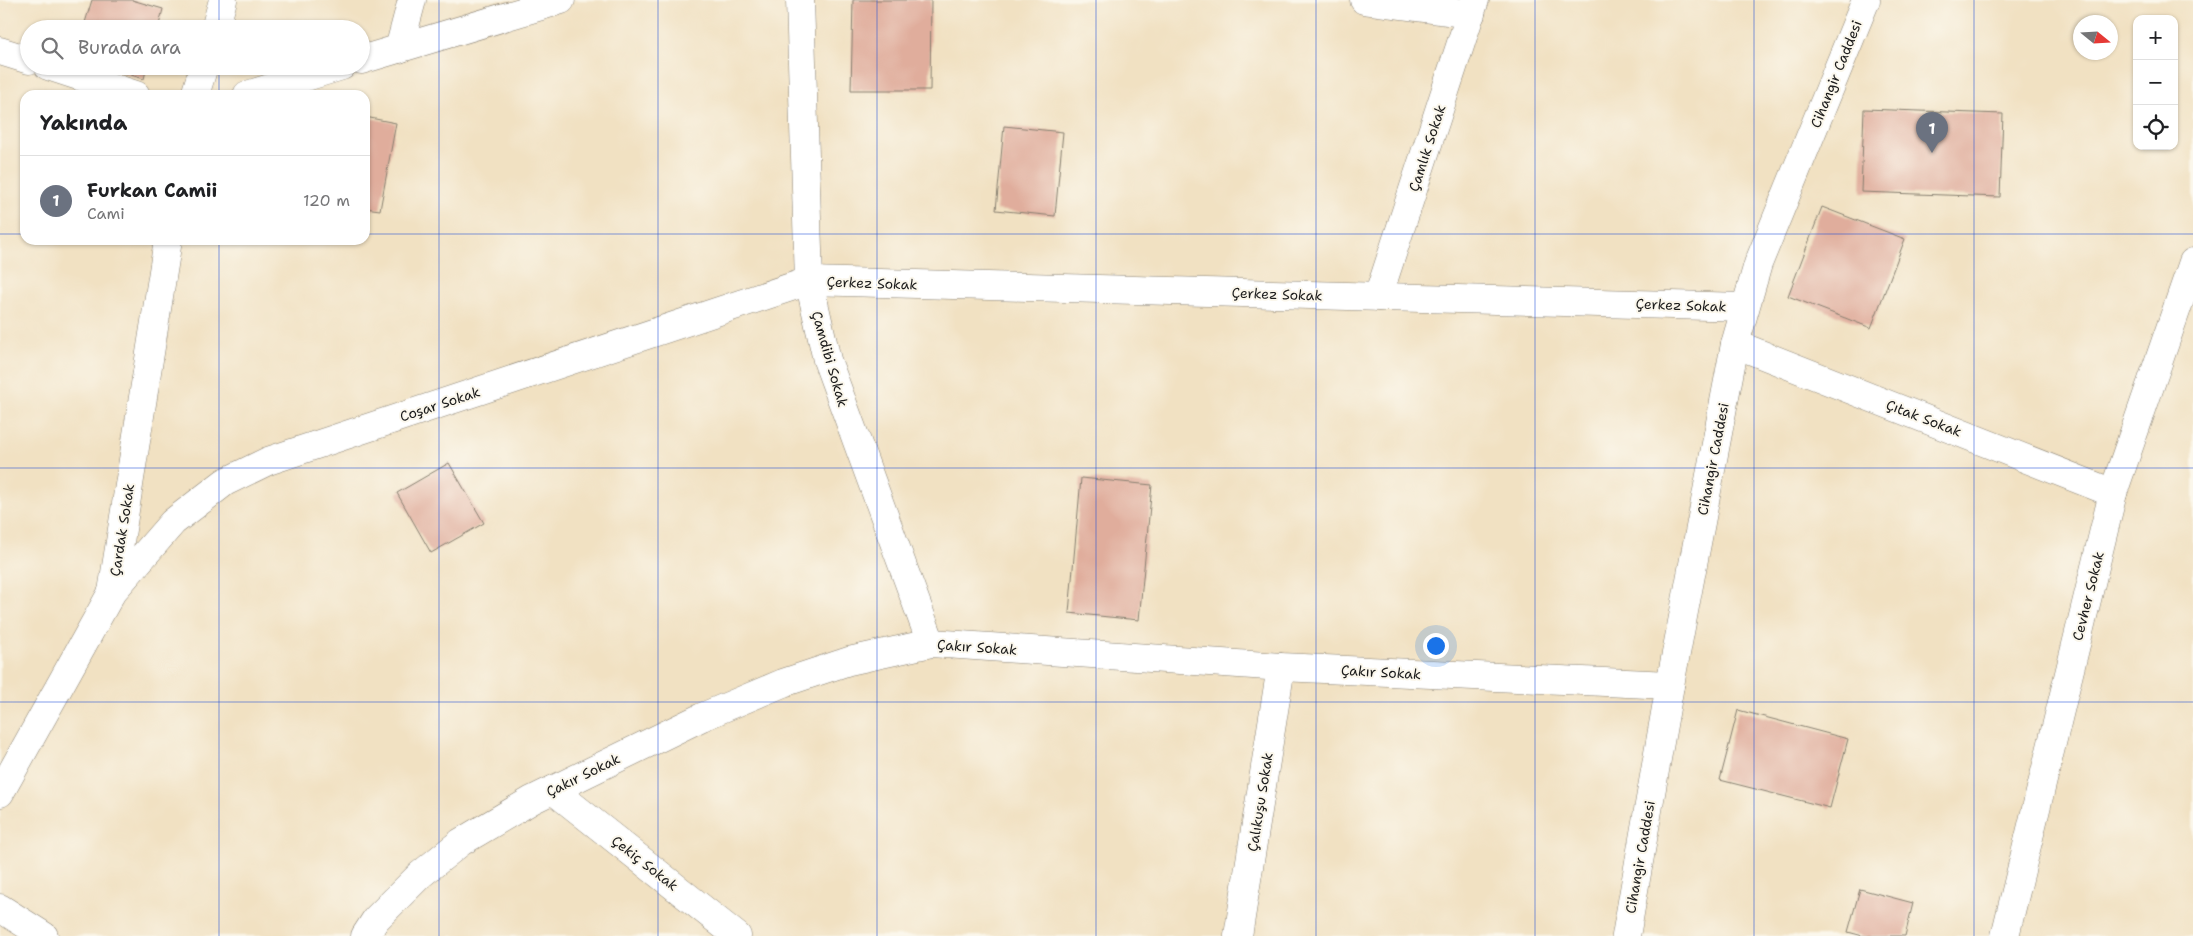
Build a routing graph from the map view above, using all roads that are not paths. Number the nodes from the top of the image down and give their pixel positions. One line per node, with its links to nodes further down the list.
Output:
1 (223, 0): 8 (street)
2 (412, 0): 9 (street)
3 (561, 0): 9 (street)
4 (800, 0): 21 (street, Çamdibi Sokak)
5 (1364, 0): 7 (street)
6 (1866, 0): 23 (street, Cihangir Caddesi)
7 (1473, 7): 22 (street, Çamlık Sokak)
8 (217, 20)
9 (399, 49): 12 (street)
10 (0, 51): 11 (street)
11 (20, 57)
12 (370, 57)
13 (75, 75): 16 (street)
14 (201, 75): 17 (street)
15 (313, 75): 18 (street)
16 (121, 90)
17 (197, 90)
18 (263, 90)
19 (167, 245): 26 (street, Çardak Sokak)
20 (2193, 262): 25 (street, Cevher Sokak)
21 (809, 281): 22 (street, Çerkez Sokak); 26 (street, Coşar Sokak); 27 (street, Çamdibi Sokak)
22 (1378, 297): 23 (street, Çerkez Sokak)
23 (1744, 307): 24 (street, Cihangir Caddesi)
24 (1735, 344): 25 (street, Çıtak Sokak); 29 (street, Cihangir Caddesi)
25 (2114, 493): 38 (street, Cevher Sokak)
26 (112, 592): 31 (street, Çardak Sokak)
27 (931, 644): 28 (street, Çakır Sokak); 30 (street, Çakır Sokak)
28 (1281, 667): 29 (street, Çakır Sokak); 36 (street, Çalıkuşu Sokak)
29 (1670, 686): 37 (street, Cihangir Caddesi)
30 (553, 790): 34 (street, Çakır Sokak); 35 (street, Çekiç Sokak)
31 (0, 793)
32 (0, 908): 33 (street)
33 (44, 936)
34 (365, 936)
35 (737, 936)
36 (1238, 936)
37 (1626, 936)
38 (2004, 936)

